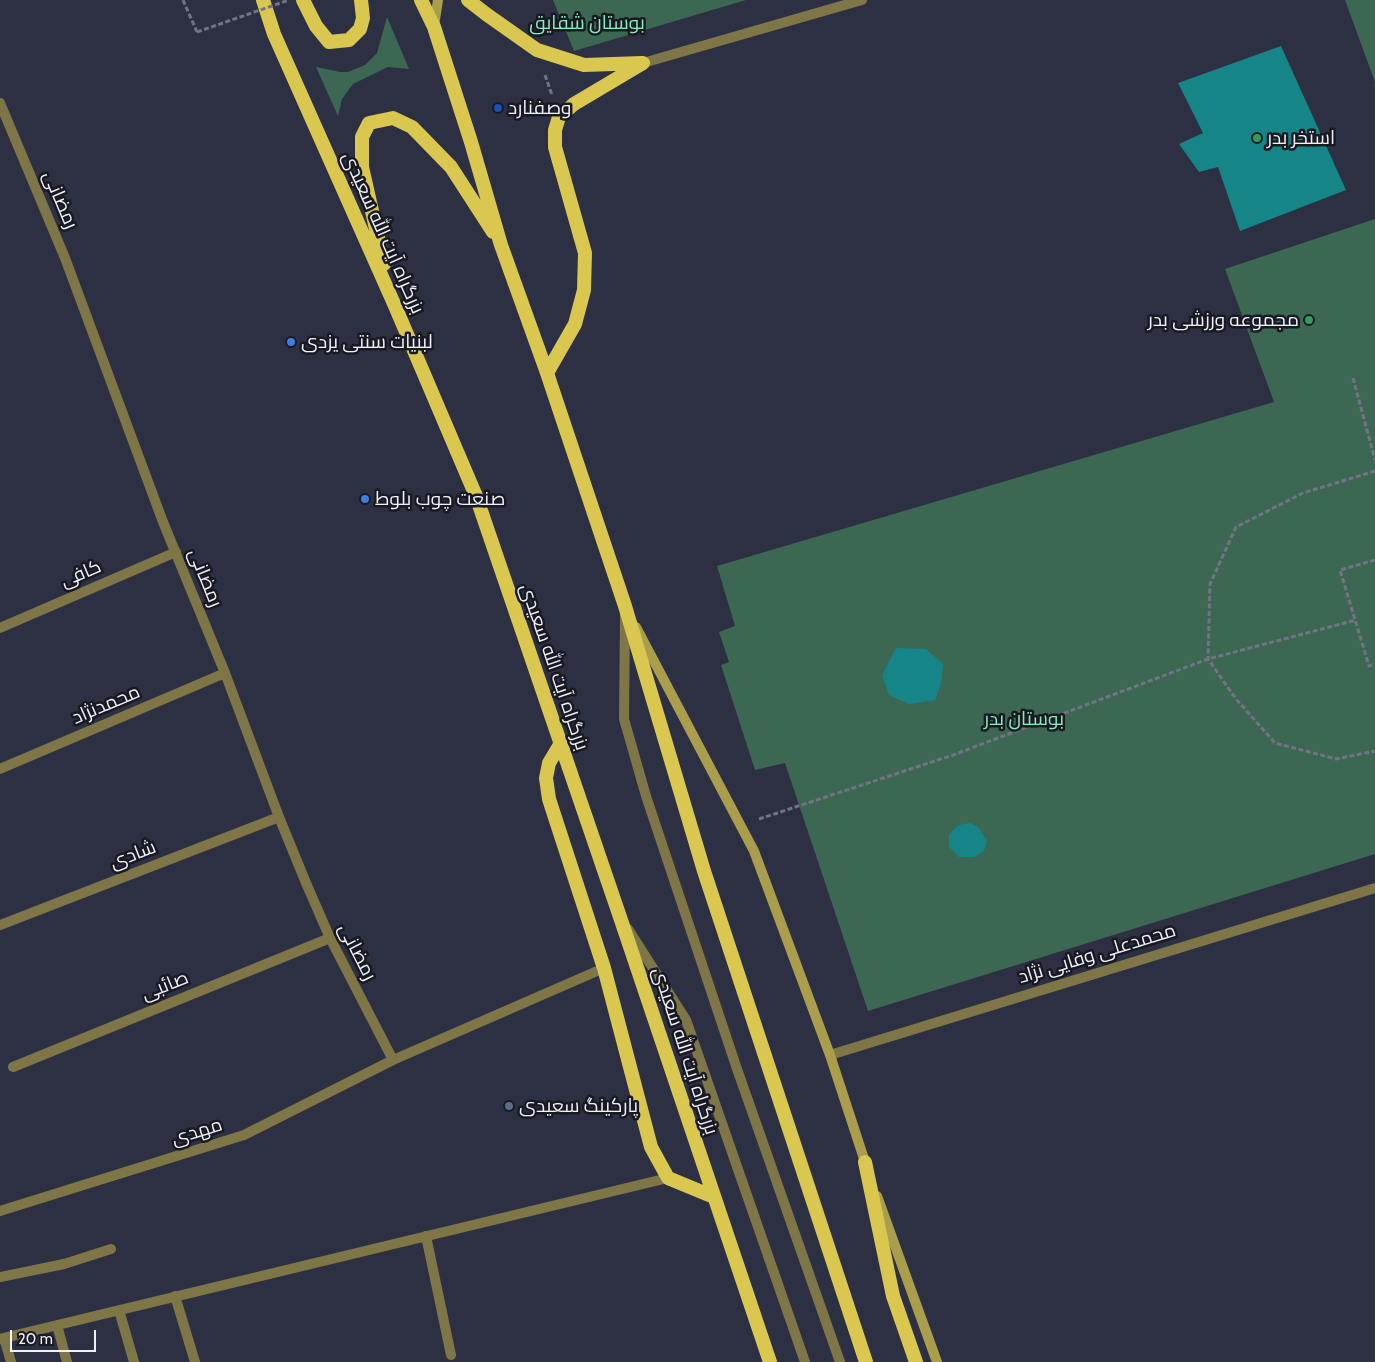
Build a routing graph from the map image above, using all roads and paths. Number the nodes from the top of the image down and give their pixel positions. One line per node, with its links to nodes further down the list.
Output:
1 (183, 0): 3 (path, bridge)
2 (263, 0): 16 (highway, بزرگراه آیت الله سعیدی)
3 (289, 0)
4 (303, 0): 5 (highway)
5 (360, 0)
6 (421, 0): 10 (highway)
7 (438, 0): 10 (main road)
8 (468, 0): 11 (highway)
9 (862, 0): 12 (street)
10 (434, 27): 15 (highway)
11 (537, 50): 12 (highway); 14 (path)
12 (643, 63): 14 (highway)
13 (0, 103): 21 (street, رمضانی)
14 (559, 117): 17 (highway)
15 (501, 245): 16 (highway); 17 (highway)
16 (395, 306): 29 (highway, بزرگراه آیت الله سعیدی)
17 (548, 373): 23 (highway)
18 (1353, 378): 19 (path)
19 (1375, 460)
20 (1375, 471): 26 (path)
21 (176, 552): 25 (street, کافی); 28 (street, رمضانی)
22 (1375, 560): 24 (path)
23 (625, 606): 33 (main road); 60 (street); 61 (highway)
24 (1356, 620): 26 (path); 27 (path)
25 (0, 628)
26 (1208, 659): 30 (path); 33 (path)
27 (1375, 664)
28 (225, 673): 31 (street, محمدنژاد); 32 (street, رمضانی)
29 (560, 743): 35 (highway, بزرگراه آیت الله سعیدی); 38 (highway)
30 (1375, 750)
31 (0, 768)
32 (279, 817): 36 (street, شادی); 37 (street, رمضانی)
33 (741, 825): 39 (main road)
34 (1375, 888): 39 (street, محمدعلی وفایی نژاد)
35 (620, 917): 44 (highway, بزرگراه آیت الله سعیدی); 59 (street)
36 (0, 924)
37 (330, 938): 40 (street, رمضانی); 41 (street, صائبی)
38 (604, 968): 40 (street, مهدی); 43 (highway)
39 (830, 1055): 42 (main road)
40 (393, 1060): 45 (street, مهدی)
41 (14, 1066)
42 (865, 1162): 62 (highway); 63 (main road)
43 (668, 1178): 44 (highway); 46 (street)
44 (714, 1197): 58 (highway, بزرگراه آیت الله سعیدی)
45 (0, 1211)
46 (426, 1236): 49 (street); 53 (street)
47 (111, 1249): 48 (street)
48 (0, 1277)
49 (175, 1296): 50 (street); 57 (street)
50 (119, 1310): 51 (street); 56 (street)
51 (57, 1325): 52 (street); 55 (street)
52 (2, 1338): 54 (street)
53 (451, 1355)
54 (11, 1362)
55 (67, 1362)
56 (134, 1362)
57 (194, 1362)
58 (770, 1362)
59 (804, 1362)
60 (840, 1362)
61 (866, 1362)
62 (916, 1362)
63 (937, 1362)

